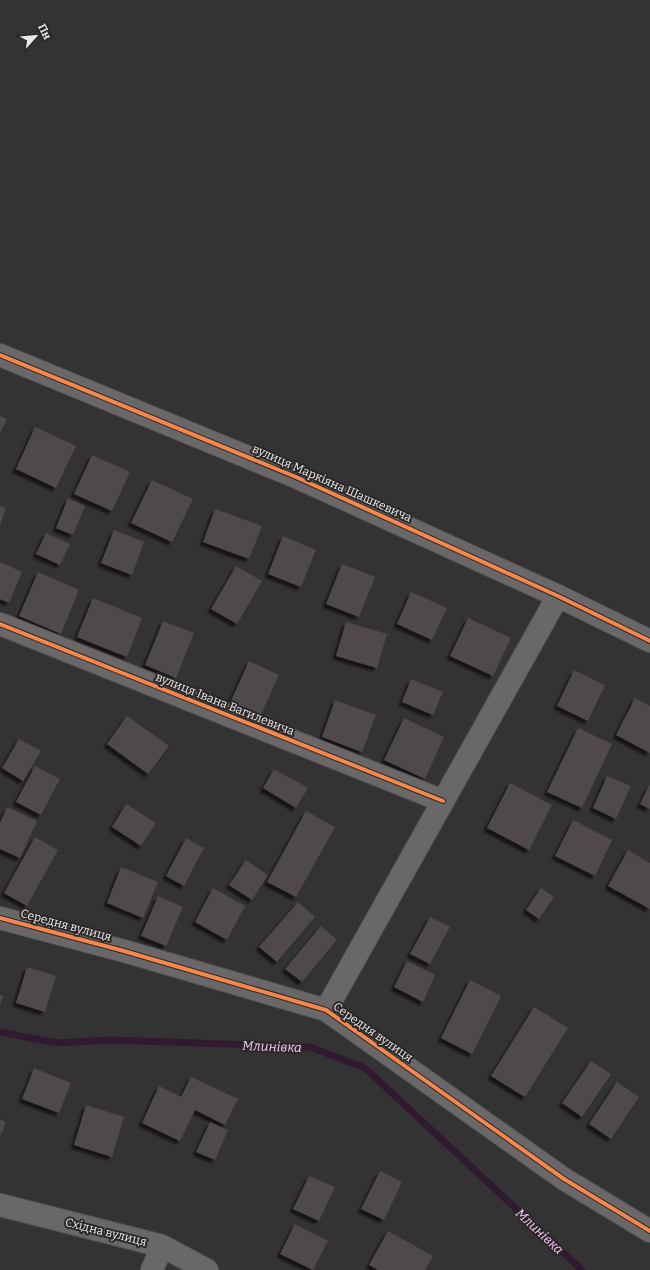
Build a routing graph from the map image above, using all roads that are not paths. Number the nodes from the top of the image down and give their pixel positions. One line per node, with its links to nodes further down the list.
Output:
1 (0, 355): 2 (street, вулиця Маркіяна Шашкевича)
2 (558, 596): 4 (street, вулиця Маркіяна Шашкевича); 5 (street)
3 (0, 624): 5 (street, вулиця Івана Вагилевича)
4 (650, 641)
5 (443, 802): 7 (street)
6 (0, 918): 7 (street, Середня вулиця)
7 (326, 1010): 9 (street, Середня вулиця)
8 (0, 1205): 10 (street, Східна вулиця)
9 (650, 1231)
10 (162, 1246): 11 (street); 12 (street, Східна вулиця)
11 (152, 1270)
12 (207, 1270)

